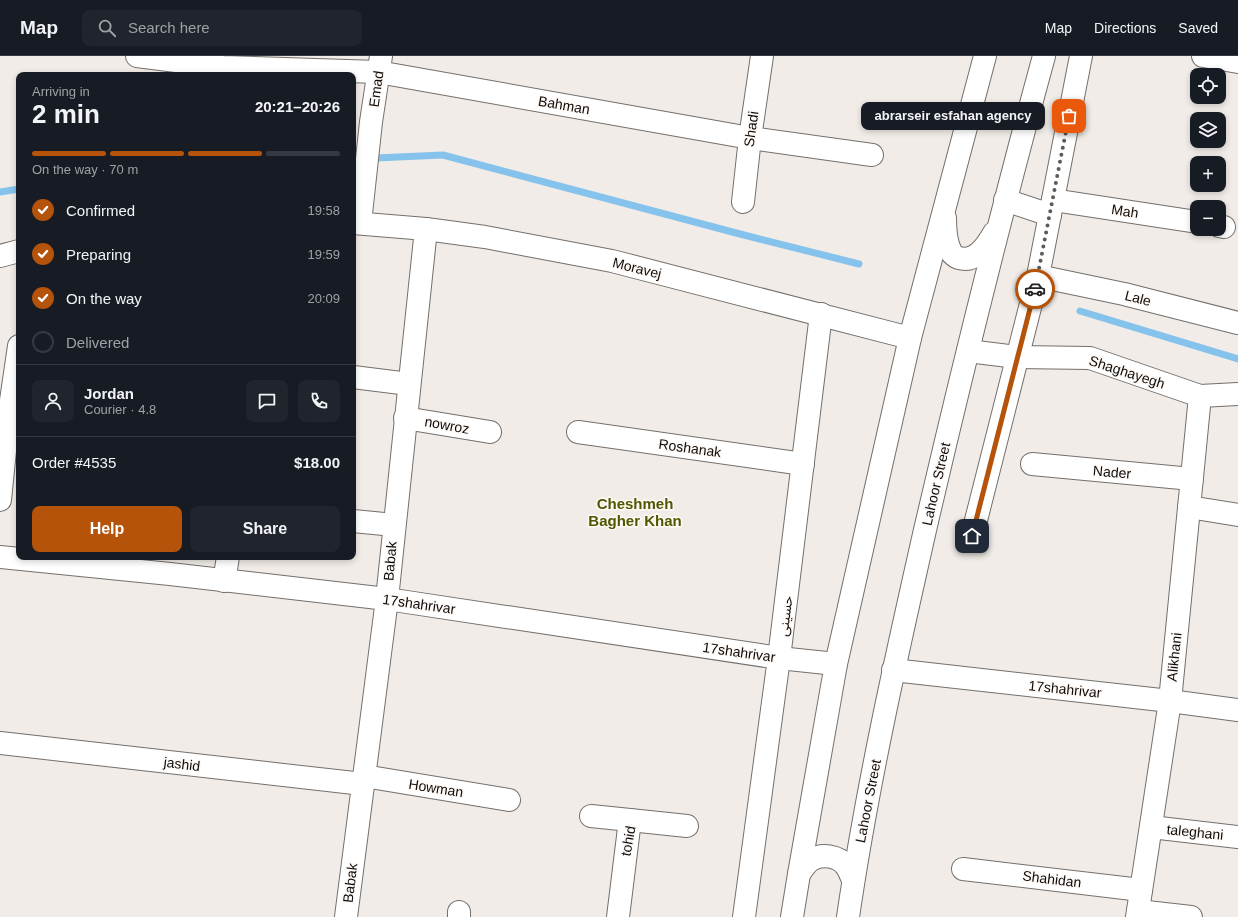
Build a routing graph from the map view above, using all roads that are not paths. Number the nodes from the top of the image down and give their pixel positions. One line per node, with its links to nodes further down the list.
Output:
1 (137, 56): 8 (street, Bahman)
2 (762, 56): 9 (street, Shadi)
3 (985, 56): 12 (street)
4 (1044, 56): 14 (street, Lahoor Street)
5 (1081, 56): 13 (street)
6 (1202, 56): 7 (street)
7 (1238, 62)
8 (379, 64): 9 (street, Bahman); 16 (street, Emad)
9 (750, 138): 10 (street, Bahman); 11 (street, Shadi)
10 (872, 155)
11 (743, 202)
12 (944, 207): 14 (street); 23 (street)
13 (1051, 208): 14 (street, Mah); 15 (street, Mah); 20 (street)
14 (1003, 211): 24 (street, Lahoor Street)
15 (1190, 221)
16 (356, 223): 17 (street, Moravej)
17 (426, 228): 21 (street, Moravej); 28 (street, Babak)
18 (16, 252): 19 (street)
19 (0, 256)
20 (1038, 276): 22 (street, Lale); 25 (street)
21 (821, 314): 23 (street, Moravej); 35 (street, حسینی)
22 (1238, 323)
23 (910, 338): 52 (street)
24 (968, 351): 25 (street, Shaghayegh); 53 (street, Lahoor Street)
25 (1017, 357): 30 (street, Shaghayegh); 43 (street)
26 (16, 361): 32 (street)
27 (356, 376): 28 (street)
28 (409, 384): 31 (street, Babak)
29 (1238, 394): 30 (street, Shaghayegh)
30 (1200, 396): 37 (street, Alikhani)
31 (405, 418): 33 (street, nowroz); 42 (street, Babak)
32 (4, 420): 38 (street)
33 (490, 432)
34 (578, 432): 35 (street, Roshanak)
35 (803, 464): 51 (street, حسینی)
36 (1032, 464): 37 (street, Nader)
37 (1192, 479): 39 (street, Alikhani)
38 (0, 500)
39 (1189, 507): 40 (street); 54 (street, Alikhani)
40 (1238, 515)
41 (356, 521): 42 (street)
42 (394, 525): 50 (street, Babak)
43 (972, 536)
44 (0, 557): 45 (street, 17shahrivar)
45 (16, 558)
46 (57, 560): 48 (street, 17shahrivar)
47 (227, 560): 49 (street)
48 (171, 566): 49 (street, 17shahrivar)
49 (224, 580): 50 (street, 17shahrivar)
50 (387, 600): 51 (street, 17shahrivar); 57 (street, Babak)
51 (780, 658): 52 (street, 17shahrivar); 71 (street, حسینی)
52 (836, 664): 65 (street)
53 (893, 670): 54 (street, 17shahrivar); 66 (street, Lahoor Street)
54 (1170, 701): 55 (street, 17shahrivar); 62 (street, Alikhani)
55 (1238, 710)
56 (0, 743): 57 (street, jashid)
57 (363, 780): 58 (street, Howman); 69 (street, Babak)
58 (509, 800)
59 (591, 816): 60 (street)
60 (630, 820): 61 (street, tohid); 70 (street, tohid)
61 (687, 826)
62 (1151, 827): 63 (street, taleghani); 67 (street, Alikhani)
63 (1238, 837)
64 (963, 868): 67 (street, Shahidan)
65 (798, 874): 66 (street); 72 (street)
66 (853, 880): 73 (street, Lahoor Street)
67 (1141, 890): 68 (street, Alikhani)
68 (1138, 914): 74 (street)
69 (346, 917)
70 (618, 917)
71 (744, 917)
72 (792, 917)
73 (848, 917)
74 (1191, 917)

